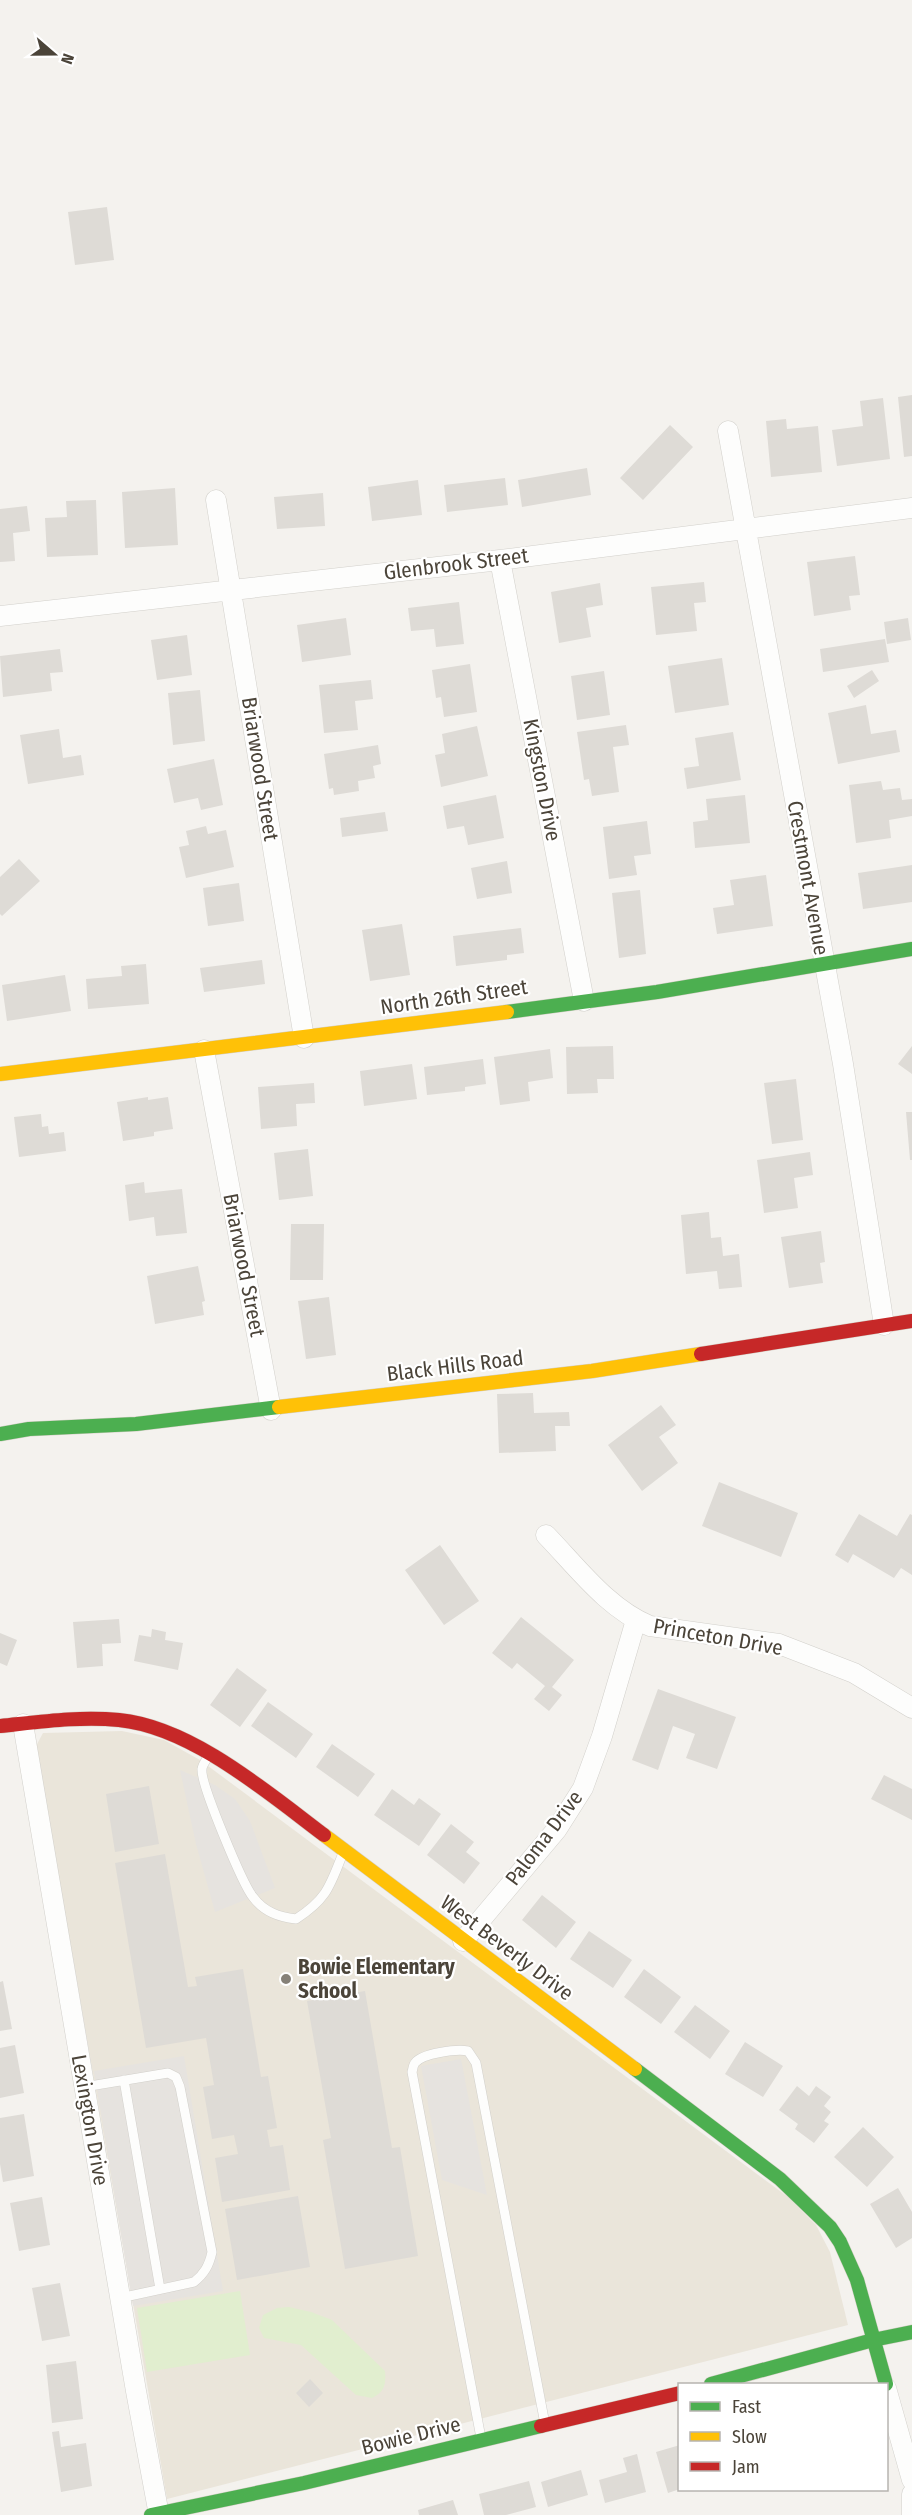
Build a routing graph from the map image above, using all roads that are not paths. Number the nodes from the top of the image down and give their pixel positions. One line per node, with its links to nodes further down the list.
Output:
1 (728, 431): 4 (street, Crestmont Avenue)
2 (216, 500): 6 (street, Briarwood Street)
3 (912, 508): 4 (street, Glenbrook Street)
4 (745, 529): 5 (street, Glenbrook Street); 9 (street, Crestmont Avenue)
5 (500, 560): 6 (street, Glenbrook Street); 10 (street, Kingston Drive)
6 (231, 590): 7 (street, Glenbrook Street); 11 (street, Briarwood Street)
7 (0, 616)
8 (912, 949): 9 (street, North 26th Street)
9 (824, 963): 10 (street, North 26th Street); 15 (street, Crestmont Avenue)
10 (584, 1001): 11 (street, North 26th Street)
11 (304, 1038): 12 (street, North 26th Street)
12 (204, 1050): 13 (street, North 26th Street); 16 (street, Briarwood Street)
13 (0, 1074)
14 (912, 1321): 15 (street, Black Hills Road)
15 (884, 1325): 16 (street, Black Hills Road)
16 (271, 1410): 17 (street, Black Hills Road)
17 (0, 1434)
18 (546, 1535): 19 (street, Princeton Drive)
19 (636, 1620): 20 (street, Princeton Drive); 25 (street, Paloma Drive)
20 (912, 1708)
21 (23, 1724): 22 (street, West Beverly Drive); 23 (street, West Beverly Drive); 27 (street, Lexington Drive)
22 (0, 1726)
23 (209, 1755): 24 (street, West Beverly Drive); 24 (lane)
24 (344, 1851): 25 (street, West Beverly Drive)
25 (463, 1941): 31 (street, West Beverly Drive)
26 (124, 2080): 27 (lane); 28 (lane); 28 (lane)
27 (84, 2087): 29 (street, Lexington Drive)
28 (160, 2289): 29 (lane)
29 (120, 2298): 40 (street, Lexington Drive)
30 (912, 2332): 31 (street)
31 (873, 2340): 32 (street); 33 (street, West Beverly Drive)
32 (718, 2383)
33 (885, 2383)
34 (888, 2393): 38 (street)
35 (678, 2394): 36 (street, Bowie Drive)
36 (545, 2427): 37 (street, Bowie Drive); 37 (lane)
37 (482, 2440): 40 (street, Bowie Drive)
38 (912, 2480)
39 (912, 2494): 41 (street)
40 (156, 2514)
41 (912, 2515)

